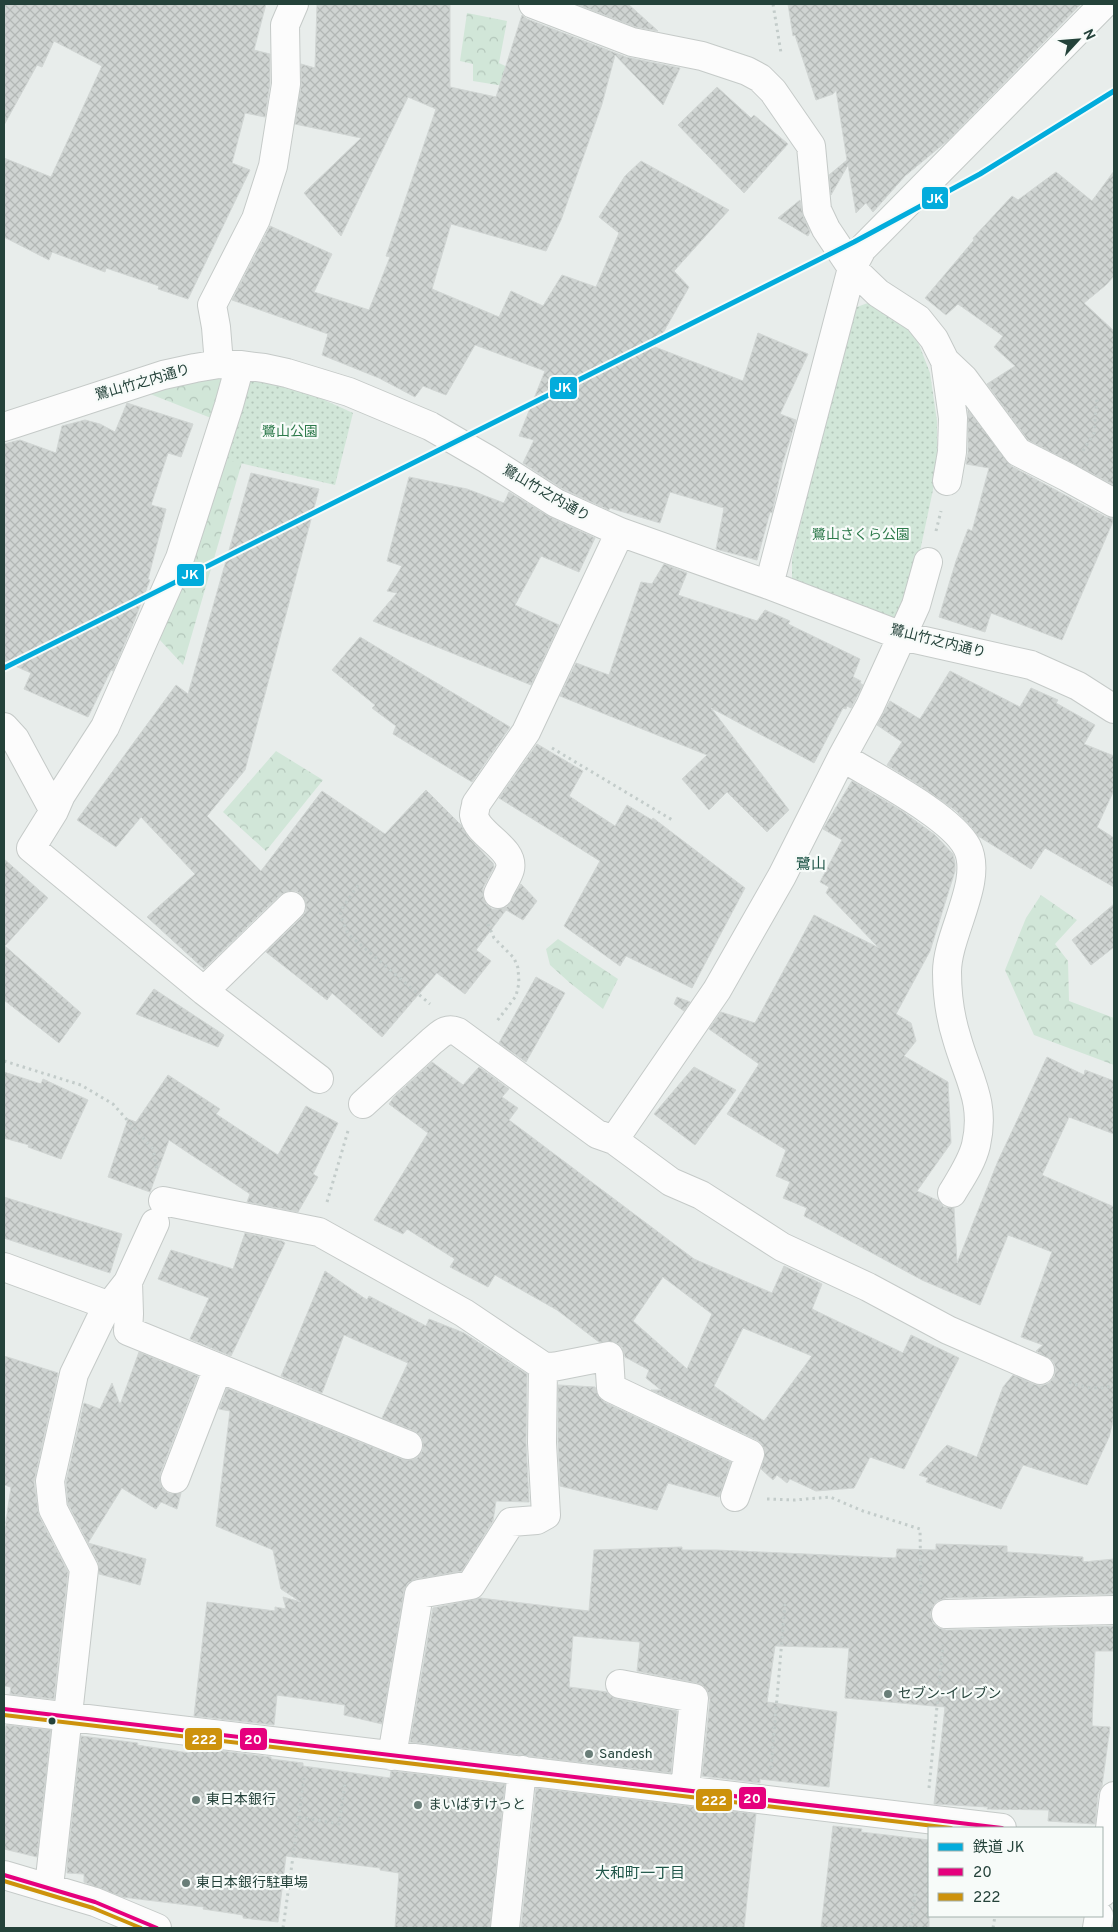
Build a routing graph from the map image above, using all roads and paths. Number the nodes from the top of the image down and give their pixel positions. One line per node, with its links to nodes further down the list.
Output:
1 (294, 4): 6 (street)
2 (533, 4): 4 (street)
3 (1104, 4): 4 (street)
4 (852, 268): 5 (street); 14 (street)
5 (945, 361): 9 (street); 10 (street)
6 (229, 365): 8 (street, 鷺山竹之内通り); 12 (street, 鷺山竹之内通り); 20 (street)
7 (1097, 399): 9 (path)
8 (4, 427)
9 (1067, 476): 11 (street)
10 (947, 481): 13 (path)
11 (1114, 503)
12 (620, 532): 14 (street, 鷺山竹之内通り); 18 (street)
13 (928, 562): 15 (street)
14 (769, 585): 15 (street, 鷺山竹之内通り)
15 (902, 636): 16 (street, 鷺山竹之内通り); 19 (street)
16 (1114, 709)
17 (4, 727): 20 (street)
18 (526, 732): 21 (path); 23 (street)
19 (842, 757): 31 (street); 32 (street)
20 (54, 811): 25 (street)
21 (674, 821)
22 (358, 885): 26 (path)
23 (498, 894): 27 (path)
24 (291, 906): 25 (street)
25 (204, 991): 29 (street)
26 (451, 1029): 27 (street); 30 (street)
27 (477, 1047): 31 (street)
28 (4, 1060): 33 (path)
29 (319, 1078)
30 (356, 1115): 34 (path)
31 (614, 1140): 40 (street)
32 (952, 1193)
33 (159, 1212): 34 (street); 36 (street)
34 (319, 1232): 38 (street)
35 (4, 1268): 37 (street)
36 (128, 1282): 37 (street); 39 (street)
37 (110, 1306): 50 (street)
38 (543, 1366): 44 (street); 53 (street)
39 (218, 1368): 42 (street); 43 (street)
40 (1040, 1370): 41 (path)
41 (1114, 1385)
42 (408, 1445)
43 (175, 1479)
44 (735, 1497): 47 (path)
45 (786, 1604): 57 (path)
46 (1114, 1610): 47 (street)
47 (944, 1626): 59 (path)
48 (620, 1684): 55 (street)
49 (4, 1708): 50 (street)
50 (68, 1716): 51 (street); 64 (street)
51 (309, 1745): 52 (street); 58 (path)
52 (350, 1750): 53 (street); 58 (path)
53 (392, 1756): 54 (street)
54 (522, 1770): 55 (street); 68 (street)
55 (685, 1790): 57 (street)
56 (1114, 1796): 61 (street)
57 (768, 1800): 59 (street)
58 (299, 1817): 67 (path)
59 (926, 1818): 60 (street)
60 (994, 1827)
61 (1108, 1841): 63 (street)
62 (4, 1875): 64 (street)
63 (1103, 1884)
64 (49, 1888): 66 (street)
65 (916, 1889): 69 (path)
66 (157, 1928)
67 (283, 1928)
68 (505, 1928)
69 (910, 1928)

